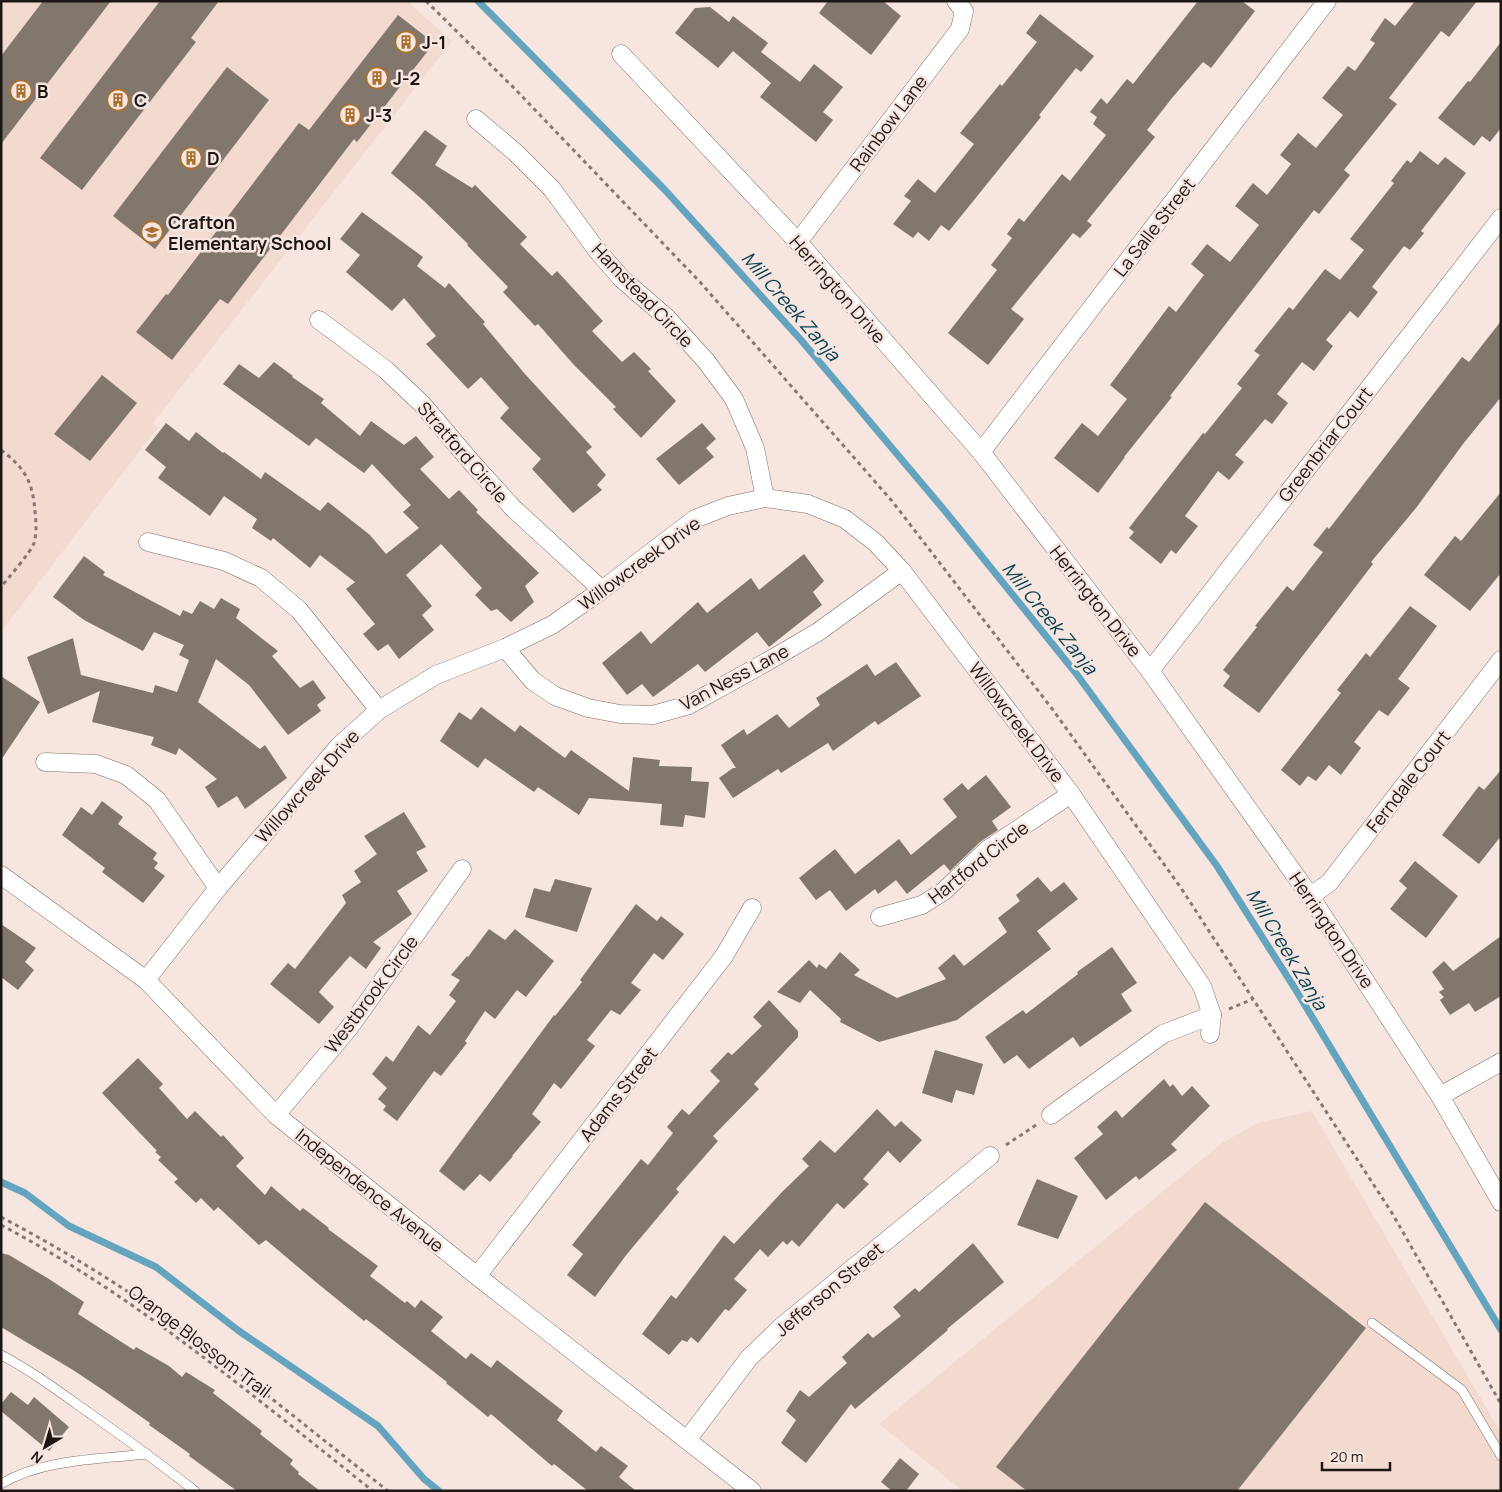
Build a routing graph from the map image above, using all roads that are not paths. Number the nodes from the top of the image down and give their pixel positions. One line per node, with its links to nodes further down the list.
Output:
1 (956, 1): 6 (street, Rainbow Lane)
2 (1327, 1): 8 (street, La Salle Street)
3 (621, 54): 6 (street, Herrington Drive)
4 (476, 119): 9 (street, Hamstead Circle)
5 (1501, 218): 15 (street, Greenbriar Court)
6 (798, 242): 8 (street, Herrington Drive)
7 (319, 320): 12 (street, Stratford Circle)
8 (980, 452): 15 (street, Herrington Drive)
9 (765, 498): 11 (street, Willowcreek Drive); 12 (street, Willowcreek Drive)
10 (148, 542): 16 (street)
11 (902, 571): 13 (street, Van Ness Lane); 18 (street, Willowcreek Drive)
12 (602, 590): 13 (street, Willowcreek Drive)
13 (505, 648): 16 (street, Willowcreek Drive)
14 (1501, 660): 22 (street, Ferndale Court)
15 (1150, 670): 22 (street, Herrington Drive)
16 (378, 710): 21 (street, Willowcreek Drive)
17 (45, 762): 21 (street)
18 (1071, 794): 24 (street, Hartford Circle); 26 (street, Willowcreek Drive)
19 (462, 869): 30 (street, Westbrook Circle)
20 (1, 875): 25 (street, Independence Avenue)
21 (218, 888): 25 (street, Willowcreek Drive)
22 (1310, 896): 29 (street, Herrington Drive)
23 (752, 908): 34 (street, Adams Street)
24 (880, 917)
25 (146, 980): 30 (street, Independence Avenue)
26 (1212, 1015): 27 (street, Willowcreek Drive); 31 (street)
27 (1210, 1034)
28 (1501, 1062): 29 (street)
29 (1440, 1096): 33 (street, Herrington Drive)
30 (276, 1115): 34 (street, Independence Avenue)
31 (1051, 1115)
32 (990, 1156): 37 (street, Jefferson Street)
33 (1501, 1202)
34 (477, 1276): 37 (street, Independence Avenue)
35 (1372, 1323): 39 (lane)
36 (1, 1355): 38 (lane)
37 (687, 1440): 42 (street, Independence Avenue)
38 (147, 1454): 40 (lane); 41 (lane)
39 (1501, 1456)
40 (1, 1484)
41 (195, 1491)
42 (752, 1491)

